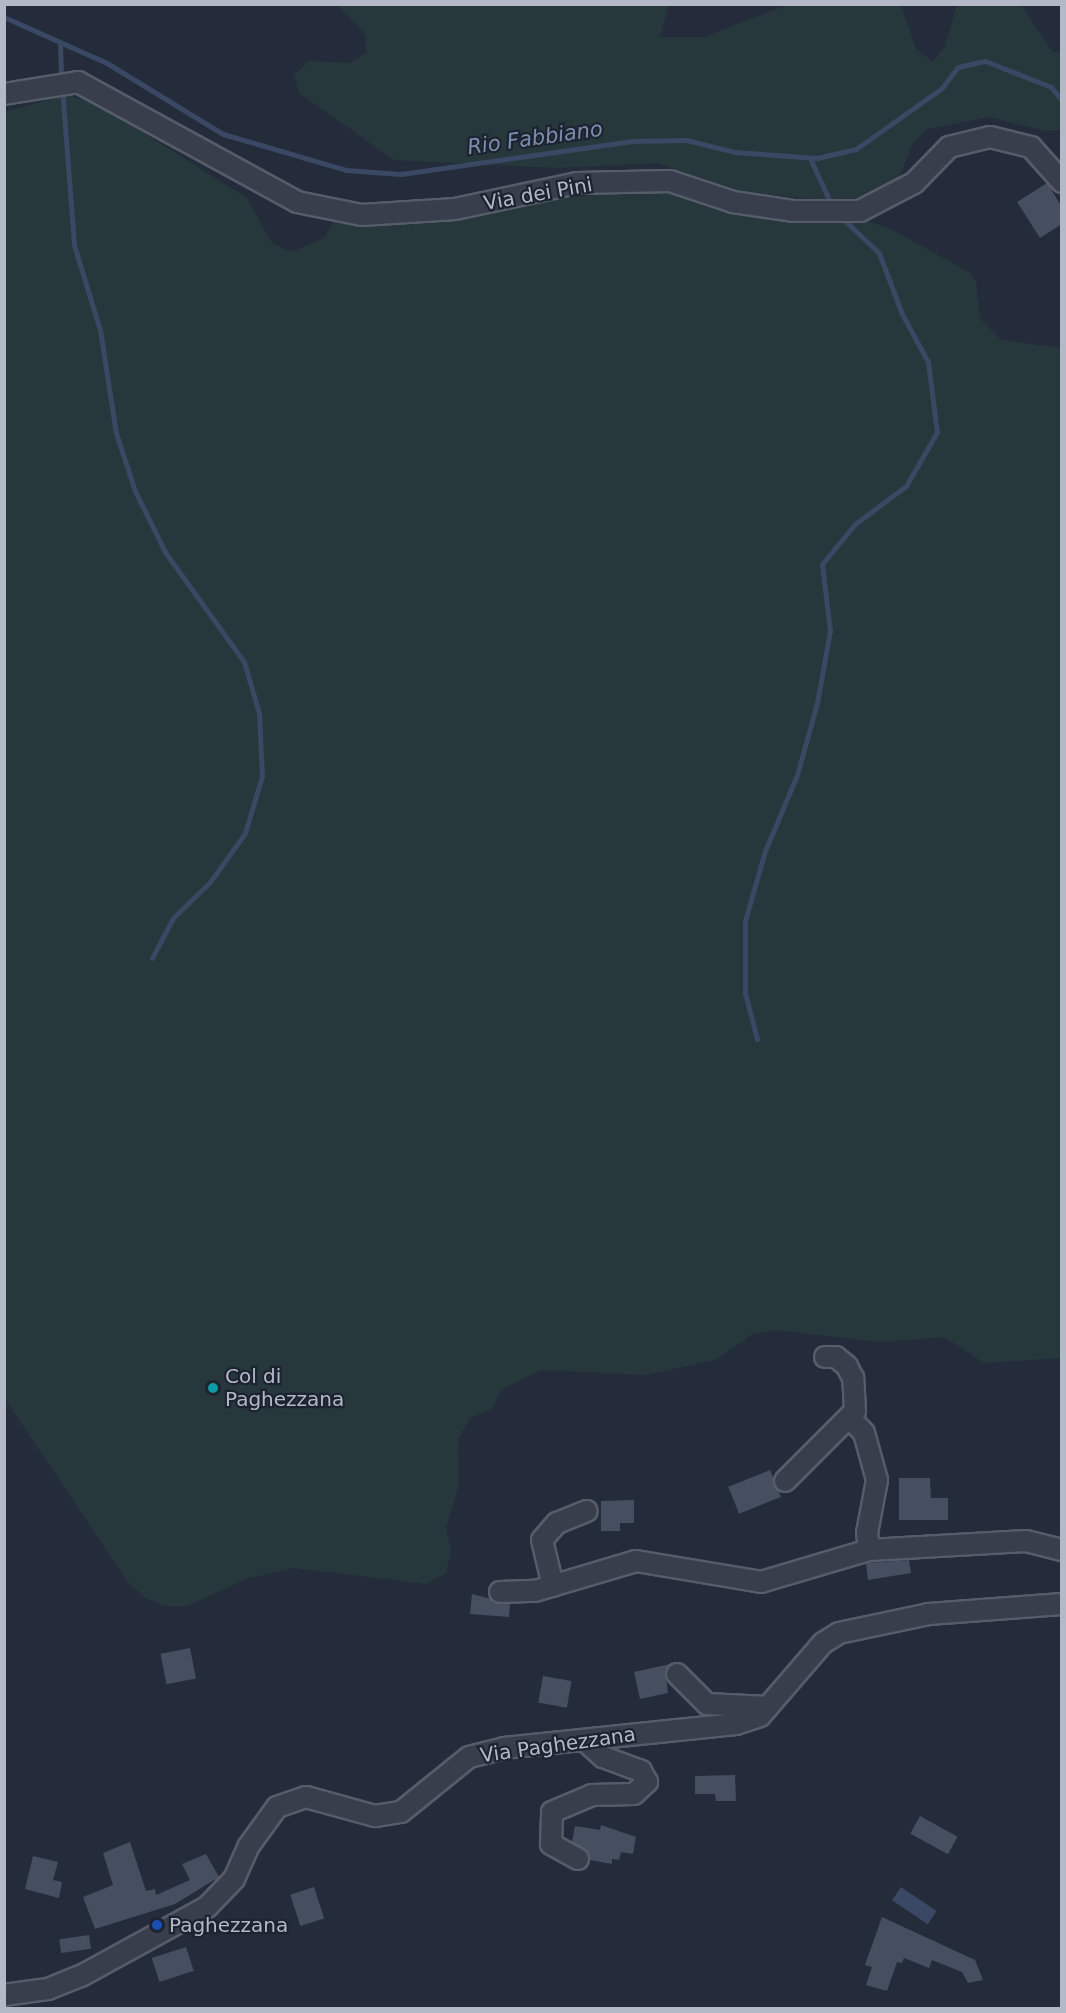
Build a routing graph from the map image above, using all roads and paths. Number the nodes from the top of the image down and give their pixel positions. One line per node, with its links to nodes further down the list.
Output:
1 (4, 94): 2 (street, Via dei Pini)
2 (1062, 182)
3 (825, 1357): 4 (street)
4 (851, 1419): 5 (street); 7 (street)
5 (785, 1481)
6 (587, 1511): 9 (street)
7 (869, 1550): 8 (street); 9 (street)
8 (1062, 1550)
9 (553, 1586): 10 (street)
10 (500, 1592)
11 (1062, 1604): 13 (street, Via Paghezzana)
12 (677, 1674): 13 (street)
13 (768, 1707): 14 (street, Via Paghezzana)
14 (584, 1740): 15 (street); 16 (street, Via Paghezzana)
15 (578, 1859)
16 (4, 1995)

